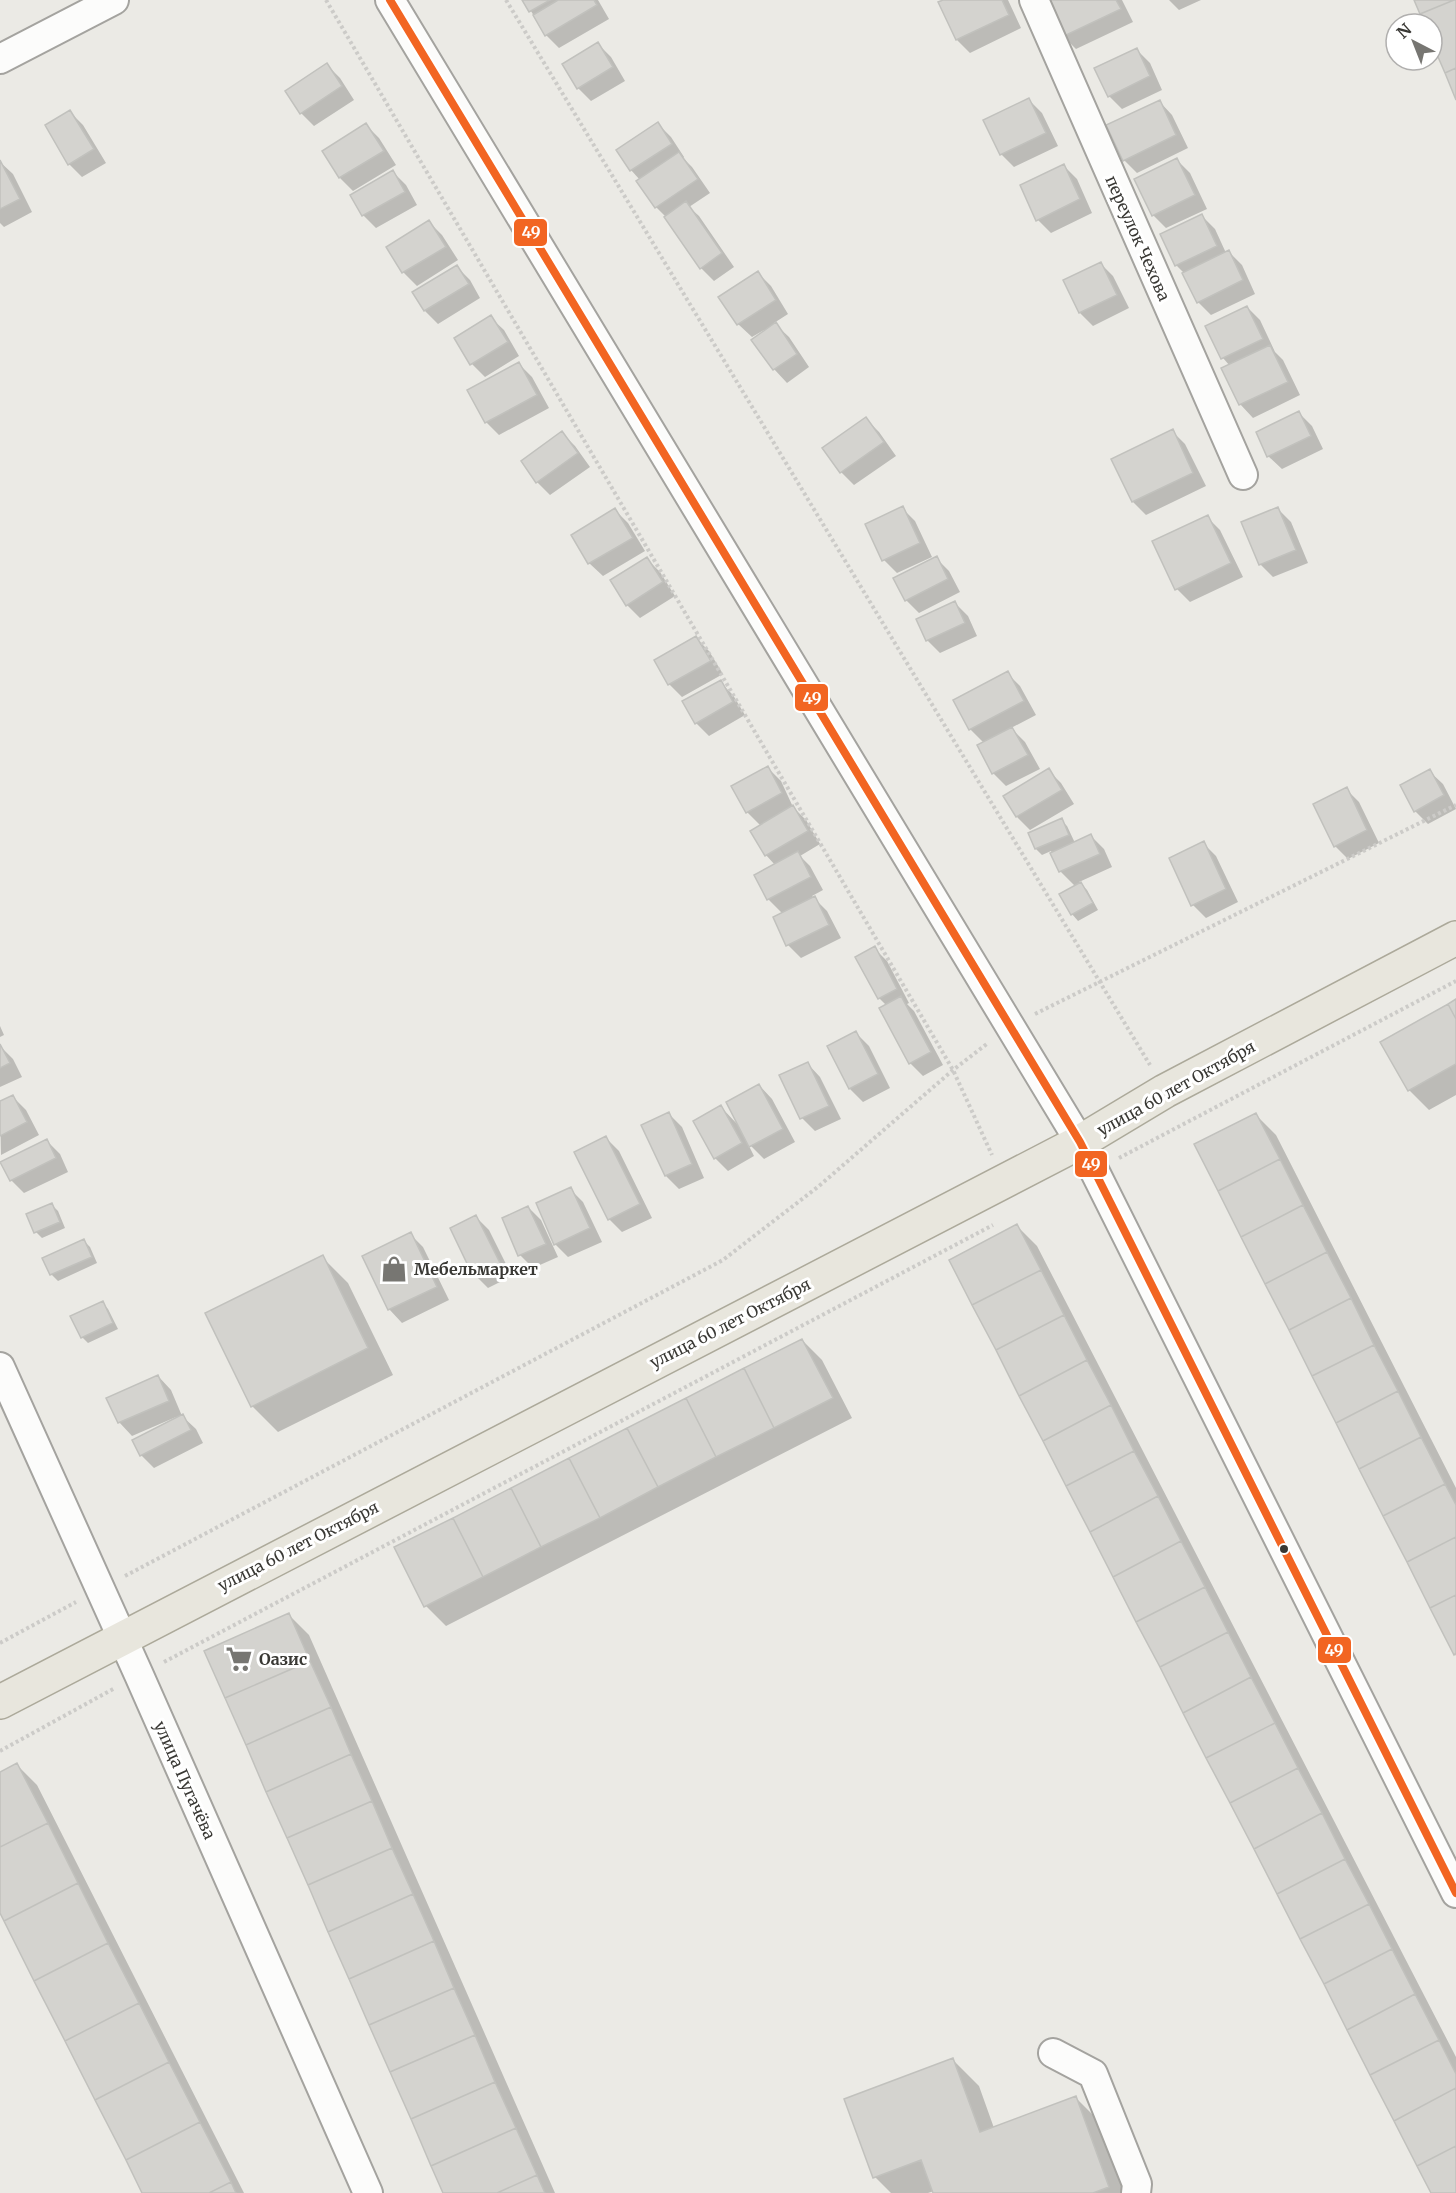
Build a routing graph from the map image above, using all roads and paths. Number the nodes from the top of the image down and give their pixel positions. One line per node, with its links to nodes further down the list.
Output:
1 (114, 0): 6 (street)
2 (326, 0): 13 (path)
3 (390, 0): 12 (street)
4 (506, 0): 11 (path)
5 (1034, 0): 7 (street, переулок Чехова)
6 (0, 60)
7 (1243, 475)
8 (1456, 806): 11 (path)
9 (1456, 938): 14 (main road, улица 60 лет Октября)
10 (1456, 981): 16 (path)
11 (1100, 982): 12 (path); 14 (path)
12 (1010, 1026): 13 (path); 15 (street)
13 (952, 1070): 17 (path); 20 (path)
14 (1165, 1091): 15 (main road, улица 60 лет Октября)
15 (1080, 1142): 16 (street); 17 (main road, улица 60 лет Октября)
16 (1095, 1171): 26 (street)
17 (1004, 1180): 21 (main road, улица 60 лет Октября)
18 (1000, 1221): 23 (path)
19 (0, 1367): 20 (street, улица Пугачёва)
20 (100, 1589): 21 (street, улица Пугачёва); 22 (path)
21 (122, 1638): 23 (street, улица Пугачёва); 24 (main road, улица 60 лет Октября)
22 (0, 1643)
23 (139, 1675): 25 (path); 28 (street, улица Пугачёва)
24 (0, 1701)
25 (0, 1751)
26 (1456, 1893)
27 (1053, 2053): 29 (street)
28 (368, 2193)
29 (1136, 2193)

